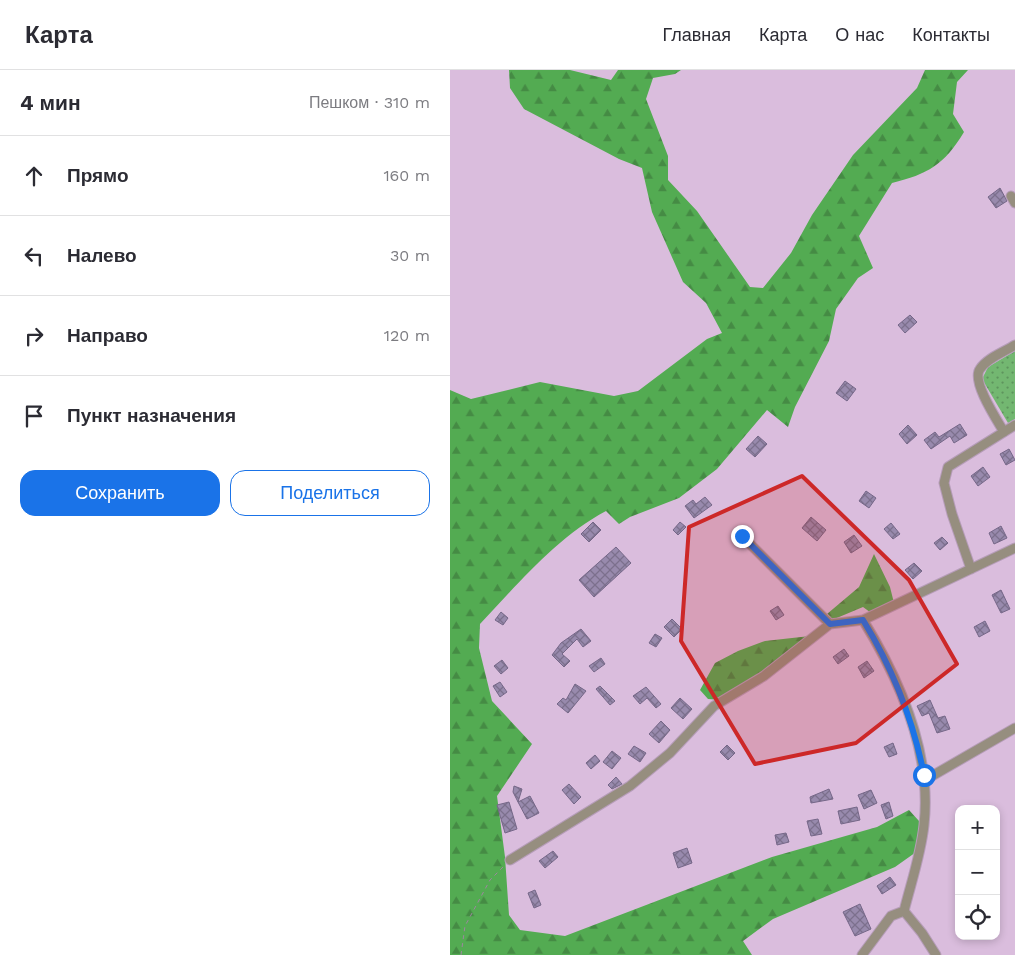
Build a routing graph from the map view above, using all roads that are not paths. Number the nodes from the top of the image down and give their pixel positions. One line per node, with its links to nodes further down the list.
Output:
1 (1015, 345): 3 (street)
2 (1015, 425): 3 (street)
3 (1004, 432): 6 (street)
4 (742, 536): 8 (street)
5 (1015, 548): 6 (street)
6 (972, 569): 7 (street)
7 (863, 620): 8 (street); 10 (street)
8 (830, 624): 11 (street)
9 (1015, 728): 10 (street)
10 (925, 780): 12 (street)
11 (510, 860)
12 (904, 911): 13 (street); 14 (street)
13 (862, 955)
14 (936, 955)

